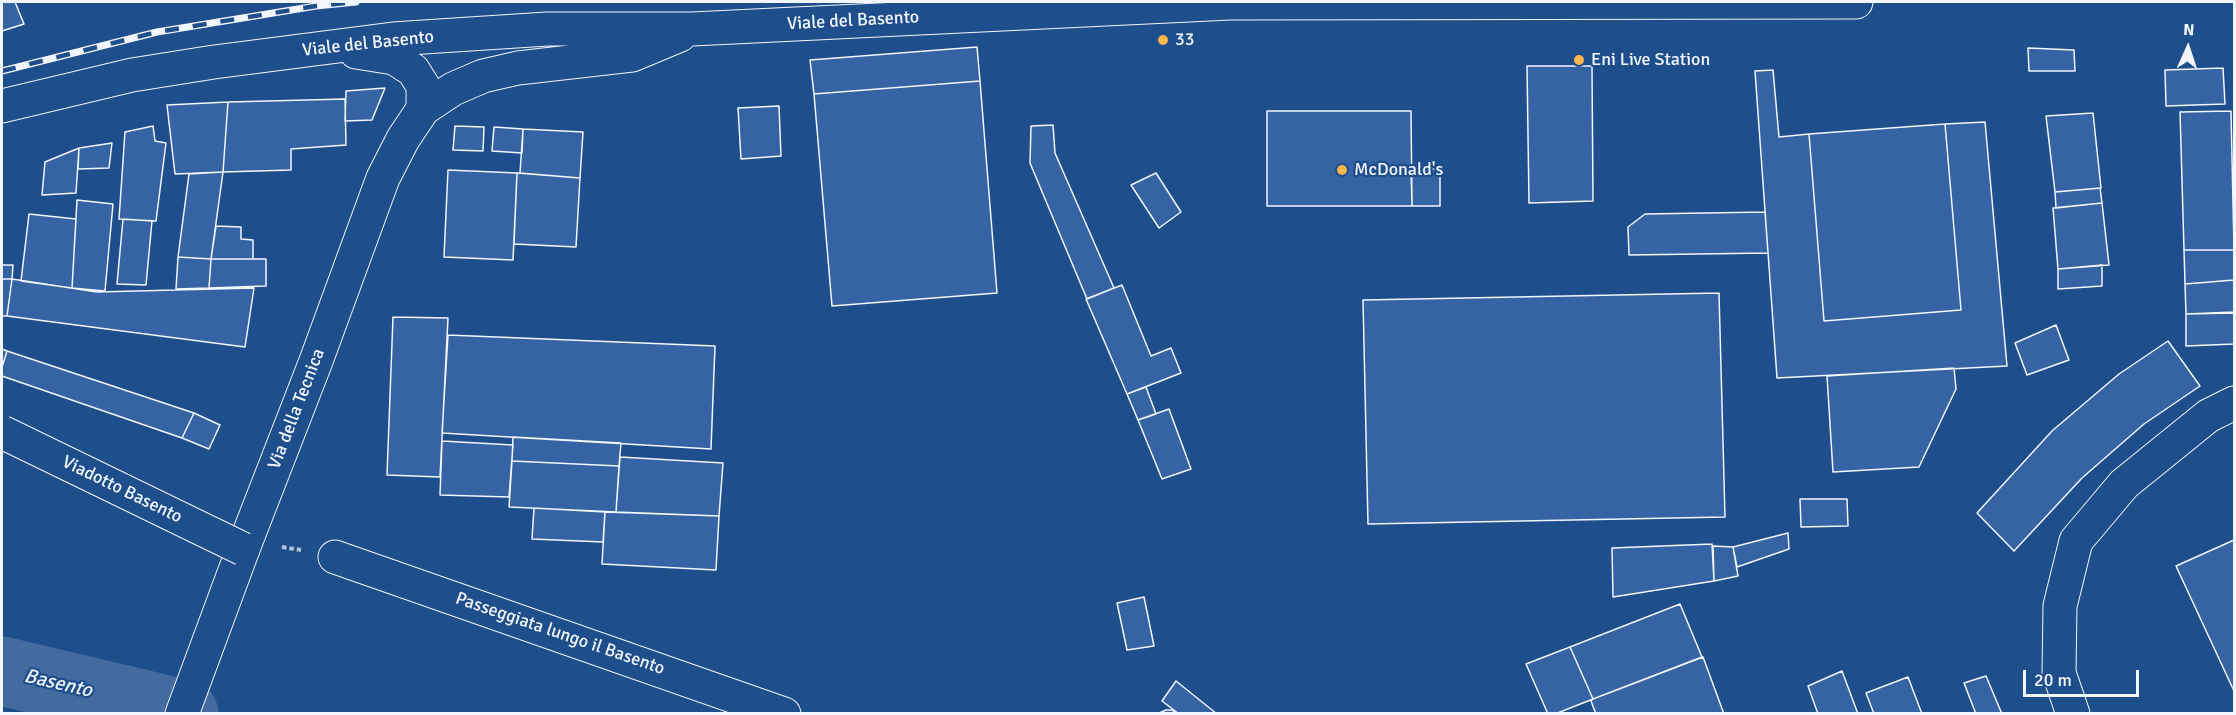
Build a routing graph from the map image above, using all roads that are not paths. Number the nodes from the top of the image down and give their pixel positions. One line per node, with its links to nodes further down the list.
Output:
1 (1856, 2): 2 (main road, Viale del Basento)
2 (692, 29): 3 (main road, Viale del Basento); 5 (main road, Via della Tecnica)
3 (330, 48): 4 (main road, Viale del Basento); 5 (main road)
4 (2, 106)
5 (423, 109): 8 (main road, Via della Tecnica)
6 (2235, 403): 12 (main road)
7 (2, 432): 8 (main road, Viadotto Basento, bridge)
8 (243, 549): 10 (main road, Via della Tecnica)
9 (335, 557): 11 (main road, Passeggiata lungo il Basento)
10 (182, 714)
11 (784, 714)
12 (2073, 714)

